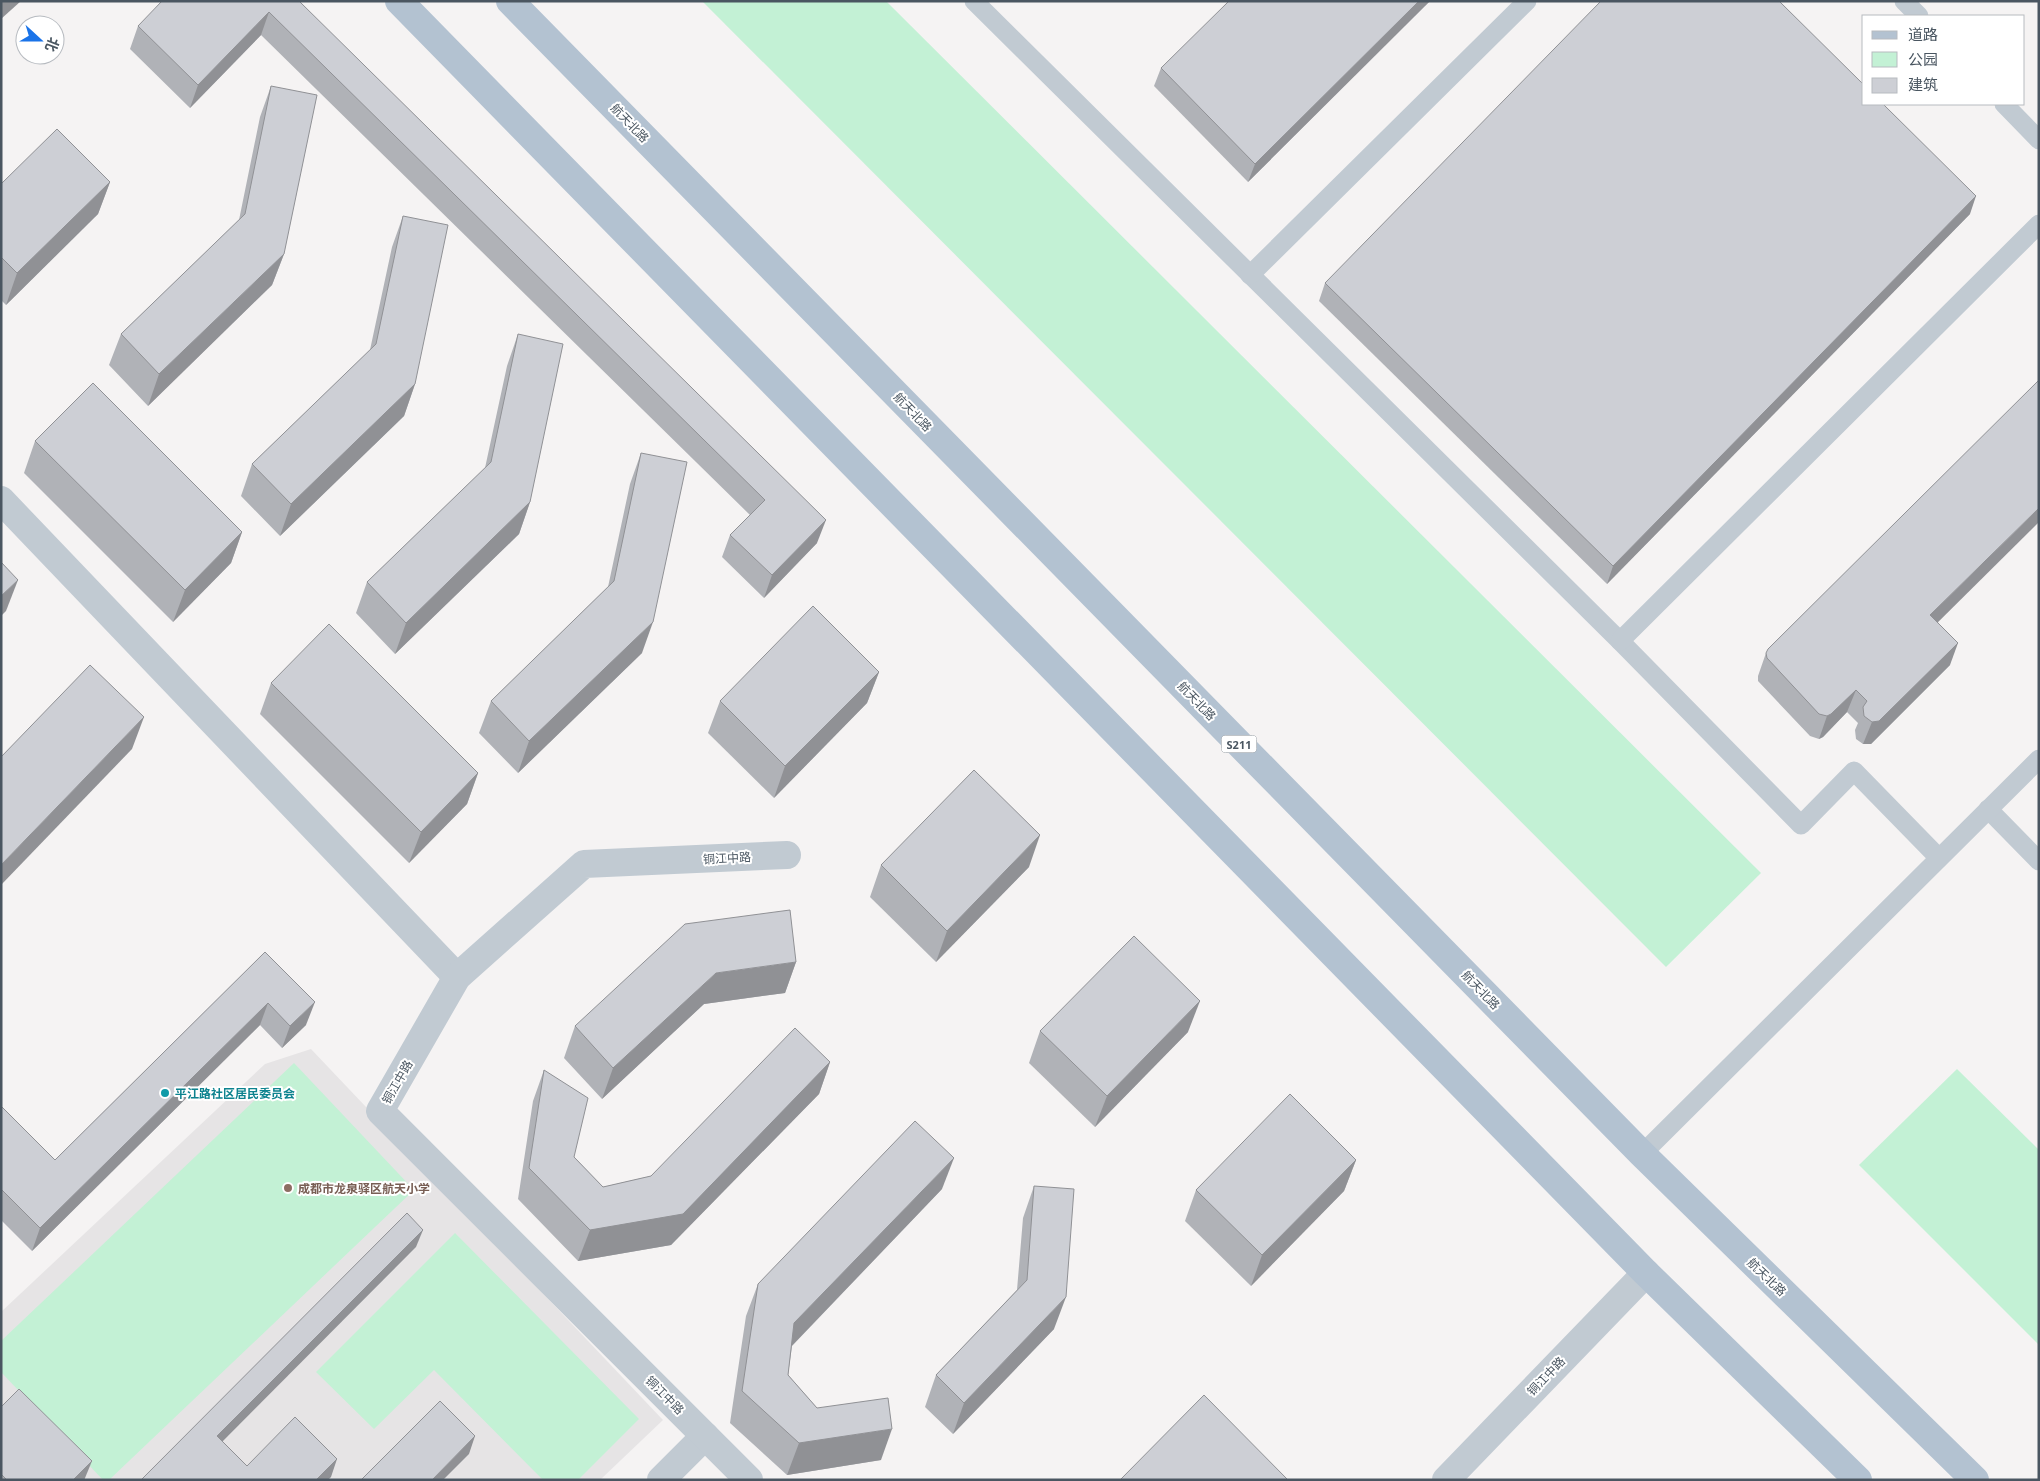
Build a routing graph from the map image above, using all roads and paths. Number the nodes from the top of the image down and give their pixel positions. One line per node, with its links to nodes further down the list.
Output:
1 (399, 1): 20 (main road)
2 (510, 1): 19 (main road, 航天北路 / S211)
3 (974, 1): 10 (lane)
4 (1528, 1): 10 (lane)
5 (1904, 1): 6 (lane)
6 (1918, 15)
7 (2005, 105): 8 (lane)
8 (2039, 140)
9 (2039, 224): 12 (lane)
10 (1250, 275): 12 (lane)
11 (1, 500): 18 (street)
12 (1620, 641): 16 (lane)
13 (2039, 759): 14 (lane)
14 (1988, 809): 16 (lane); 17 (lane)
15 (787, 855): 18 (street, 铜江中路)
16 (1939, 858): 19 (lane)
17 (2039, 861)
18 (457, 977): 21 (street, 铜江中路)
19 (1642, 1154): 26 (main road, 航天北路 / S211)
20 (1646, 1273): 24 (street, 铜江中路); 25 (main road)
21 (705, 1436): 22 (street); 23 (street, 铜江中路)
22 (660, 1480)
23 (749, 1480)
24 (1446, 1480)
25 (1858, 1480)
26 (1975, 1480)

